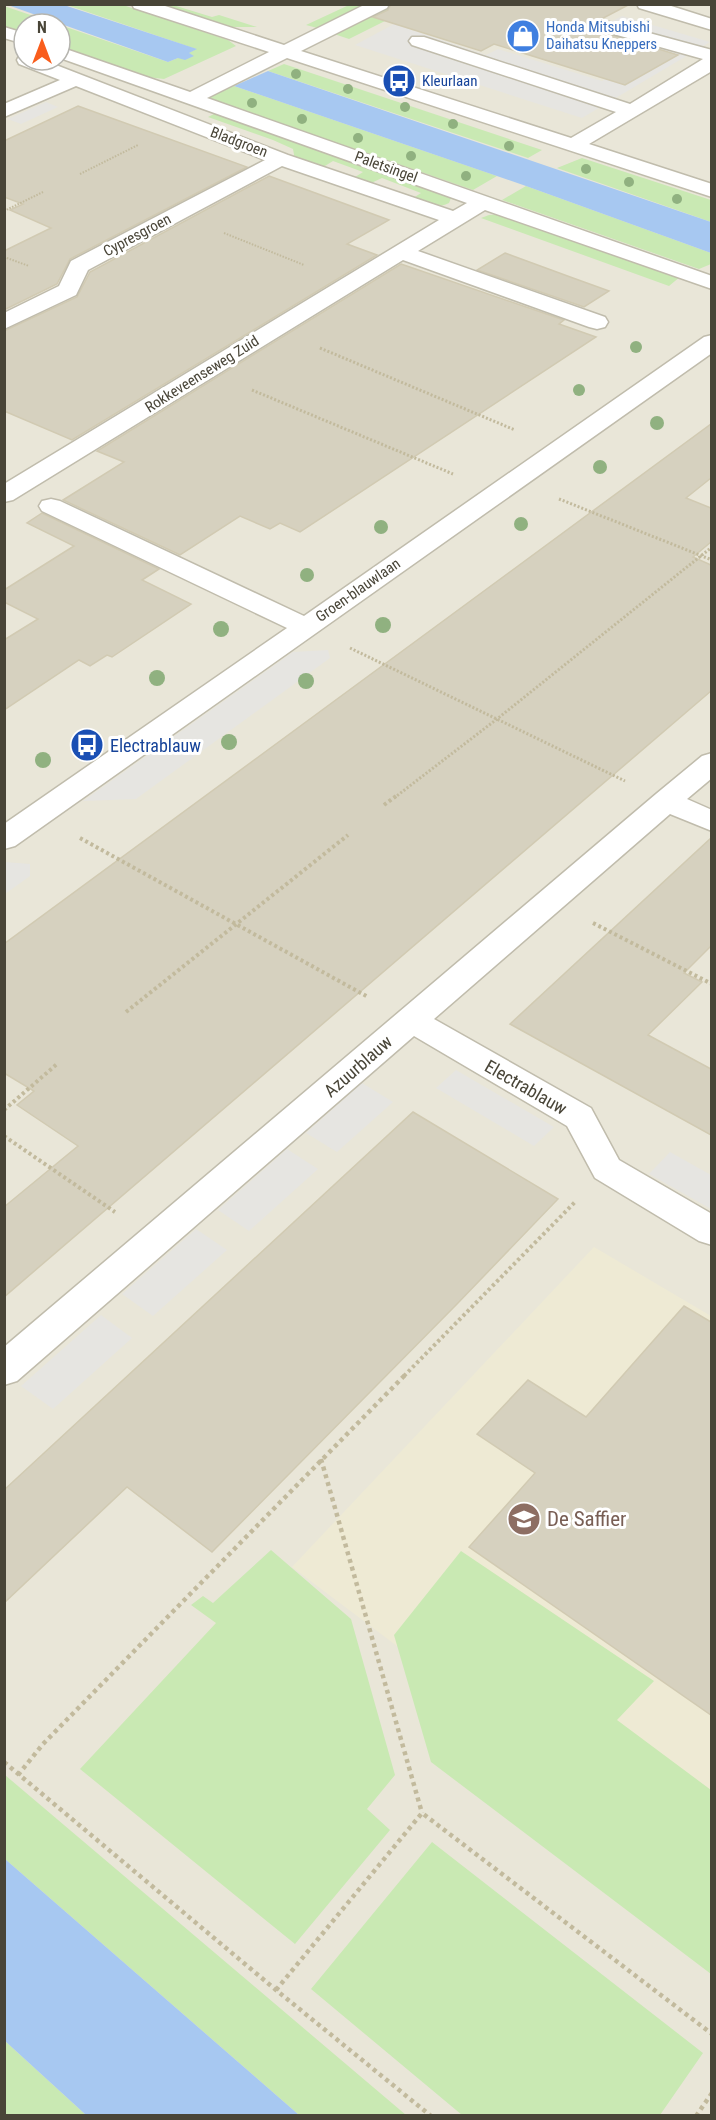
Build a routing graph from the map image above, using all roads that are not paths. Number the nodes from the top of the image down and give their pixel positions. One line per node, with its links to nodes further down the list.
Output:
1 (140, 4): 10 (street)
2 (197, 4): 5 (street)
3 (381, 4): 12 (street)
4 (645, 4): 6 (street)
5 (214, 10)
6 (711, 25)
7 (605, 26): 14 (street)
8 (279, 31): 10 (street)
9 (418, 41): 20 (street)
10 (256, 42): 11 (street); 12 (street)
11 (236, 52)
12 (288, 52): 19 (street); 23 (street)
13 (72, 56): 18 (street, Paletsingel)
14 (710, 62): 20 (street)
15 (58, 72): 17 (street, Bladgroen)
16 (183, 77): 18 (street)
17 (77, 79): 21 (street); 24 (street, Bladgroen)
18 (162, 87): 19 (street, Paletsingel)
19 (192, 98): 27 (street, Paletsingel)
20 (630, 110): 22 (street)
21 (4, 111)
22 (595, 133): 23 (street); 25 (street)
23 (574, 146): 26 (street)
24 (281, 159): 28 (street, Bladgroen); 31 (street, Cypresgroen)
25 (711, 173)
26 (711, 191)
27 (483, 201): 28 (street, Rokkeveenseweg Zuid); 30 (street, Paletsingel)
28 (455, 219): 29 (street, Rokkeveenseweg Zuid)
29 (400, 252): 32 (street); 34 (street, Rokkeveenseweg Zuid)
30 (711, 283)
31 (4, 322)
32 (597, 322)
33 (711, 342): 36 (street, Groen-blauwlaan)
34 (4, 495)
35 (51, 506): 36 (street)
36 (306, 627): 40 (street, Groen-blauwlaan)
37 (711, 762): 38 (street, Azuurblauw)
38 (666, 801): 39 (street); 41 (street, Azuurblauw)
39 (711, 822)
40 (4, 839)
41 (411, 1020): 42 (street, Electrablauw); 43 (street, Azuurblauw)
42 (711, 1231)
43 (4, 1370)

